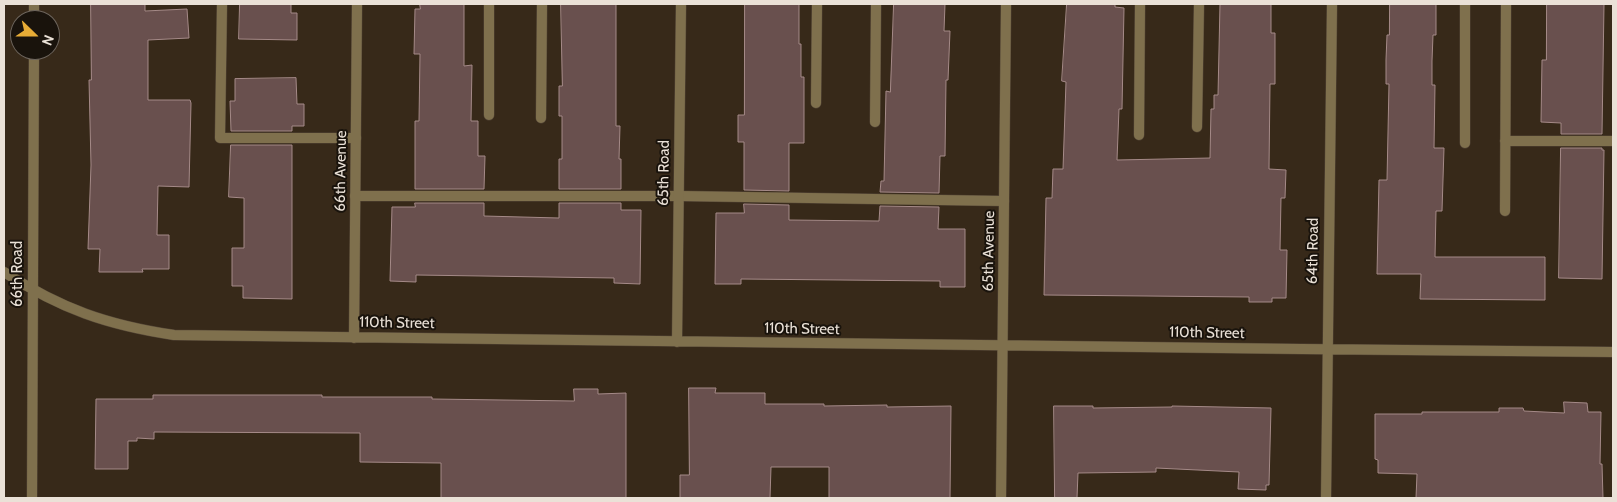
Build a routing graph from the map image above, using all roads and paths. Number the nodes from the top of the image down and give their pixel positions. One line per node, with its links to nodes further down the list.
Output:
1 (222, 4): 21 (street)
2 (357, 4): 21 (street, 66th Avenue)
3 (489, 4): 16 (street)
4 (542, 4): 17 (street)
5 (681, 4): 26 (street, 65th Road)
6 (817, 4): 15 (street)
7 (876, 4): 18 (street)
8 (1006, 4): 27 (street, 65th Avenue)
9 (1140, 4): 20 (street)
10 (1198, 4): 19 (street)
11 (1332, 4): 34 (street, 64th Road)
12 (1466, 4): 24 (street)
13 (1506, 4): 23 (street)
14 (34, 60): 30 (street, 66th Road)
15 (816, 103)
16 (489, 115)
17 (541, 118)
18 (875, 122)
19 (1196, 127)
20 (1139, 135)
21 (356, 138): 25 (street, 66th Avenue)
22 (1613, 141): 23 (street)
23 (1505, 142): 28 (street)
24 (1465, 143)
25 (355, 196): 26 (street); 31 (street, 66th Avenue)
26 (679, 196): 27 (street); 32 (street, 65th Road)
27 (1004, 201): 33 (street, 65th Avenue)
28 (1504, 211)
29 (4, 272): 30 (street, 110th Street)
30 (32, 291): 31 (street, 110th Street); 36 (street, 66th Road)
31 (354, 338): 32 (street, 110th Street)
32 (677, 342): 33 (street, 110th Street)
33 (1003, 346): 34 (street, 110th Street); 37 (street, 65th Avenue)
34 (1327, 350): 35 (street, 110th Street); 38 (street, 64th Road)
35 (1613, 352)
36 (32, 498)
37 (1001, 498)
38 (1326, 498)

